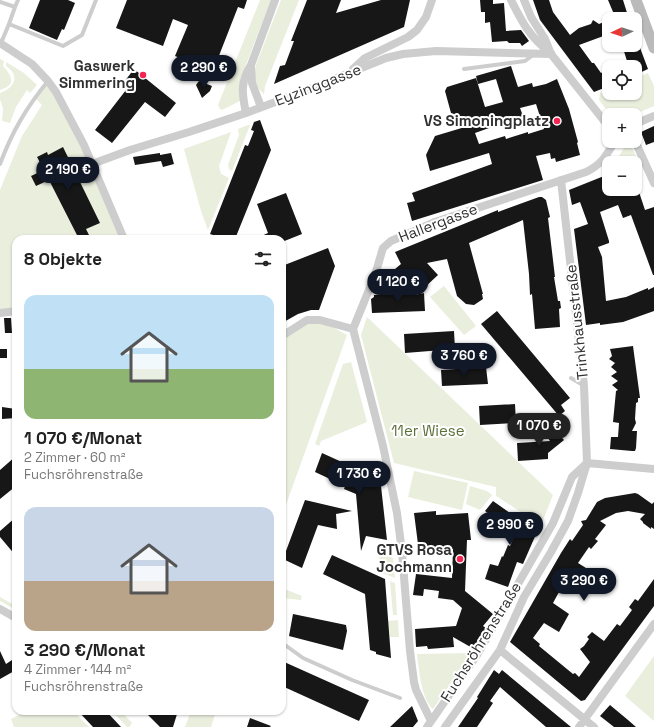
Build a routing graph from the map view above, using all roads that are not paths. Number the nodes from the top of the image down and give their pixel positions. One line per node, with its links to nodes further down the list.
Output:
1 (18, 0): 9 (lane)
2 (96, 0): 10 (lane)
3 (275, 0): 15 (street)
4 (432, 0): 17 (street)
5 (511, 0): 14 (street)
6 (524, 0): 14 (street)
7 (636, 0): 12 (street)
8 (0, 2): 9 (lane)
9 (15, 6): 10 (lane)
10 (9, 24): 11 (lane)
11 (0, 43): 18 (street)
12 (654, 48)
13 (536, 53): 14 (street, Eyzinggasse); 16 (lane); 17 (street, Eyzinggasse)
14 (551, 54): 22 (street)
15 (251, 65): 19 (street); 20 (street)
16 (464, 69)
17 (349, 72): 19 (street, Eyzinggasse)
18 (48, 81): 26 (lane); 27 (street)
19 (261, 107): 20 (street, Eyzinggasse)
20 (246, 113): 27 (street, Eyzinggasse)
21 (654, 116): 23 (street)
22 (602, 118)
23 (642, 121)
24 (611, 148): 28 (street, Hallergasse)
25 (638, 148): 29 (street)
26 (0, 164)
27 (92, 164): 30 (street)
28 (562, 180): 33 (street, Hallergasse); 36 (street, Trinkhausstraße)
29 (654, 183)
30 (122, 235)
31 (12, 312): 32 (street)
32 (0, 313)
33 (353, 329): 34 (street); 46 (street)
34 (286, 333)
35 (571, 378): 36 (lane)
36 (584, 386): 37 (street, Trinkhausstraße)
37 (586, 463): 38 (street); 43 (street, Fuchsröhrenstraße); 46 (street, Fuchsröhrenstraße)
38 (654, 469)
39 (0, 609): 40 (street)
40 (12, 616)
41 (654, 624): 45 (street)
42 (286, 646): 44 (lane)
43 (500, 650): 45 (street); 47 (street, Fuchsröhrenstraße)
44 (400, 698)
45 (584, 719): 48 (street); 49 (street)
46 (429, 724)
47 (446, 727)
48 (578, 727)
49 (594, 727)

